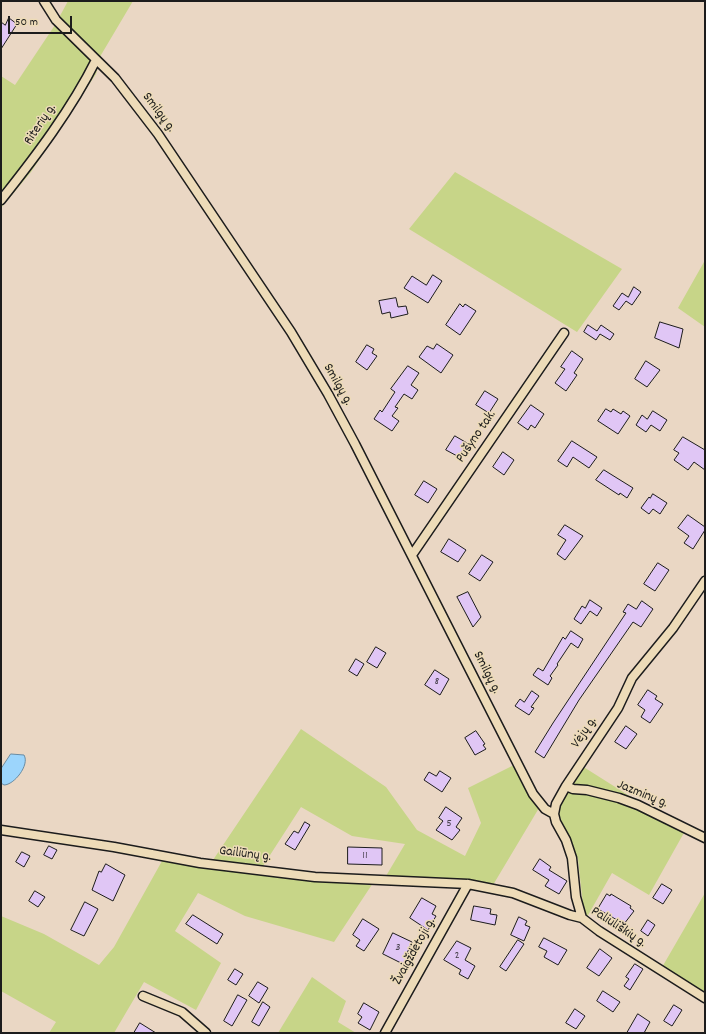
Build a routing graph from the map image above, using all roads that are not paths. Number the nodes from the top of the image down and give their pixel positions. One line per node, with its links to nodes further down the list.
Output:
1 (44, 1): 2 (street, Smilgų g.)
2 (96, 60): 3 (street, Riterių g.); 5 (street, Smilgų g.)
3 (1, 200)
4 (564, 333): 5 (street, Pušyno tak.)
5 (412, 556): 8 (street, Smilgų g.)
6 (705, 581): 7 (street, Vėjų g.)
7 (566, 786): 8 (street, Vėjų g.); 10 (street, Jazminų g.)
8 (554, 814): 13 (street)
9 (1, 830): 11 (street, Gailiūnų g.)
10 (705, 838)
11 (468, 884): 12 (street, Gailiūnų g.); 17 (street, Žvaigždėtoji g.)
12 (488, 888): 13 (street, Paliuliškių g.)
13 (582, 918): 15 (street, Paliuliškių g.)
14 (143, 996): 16 (street)
15 (705, 998)
16 (206, 1033)
17 (385, 1033)

